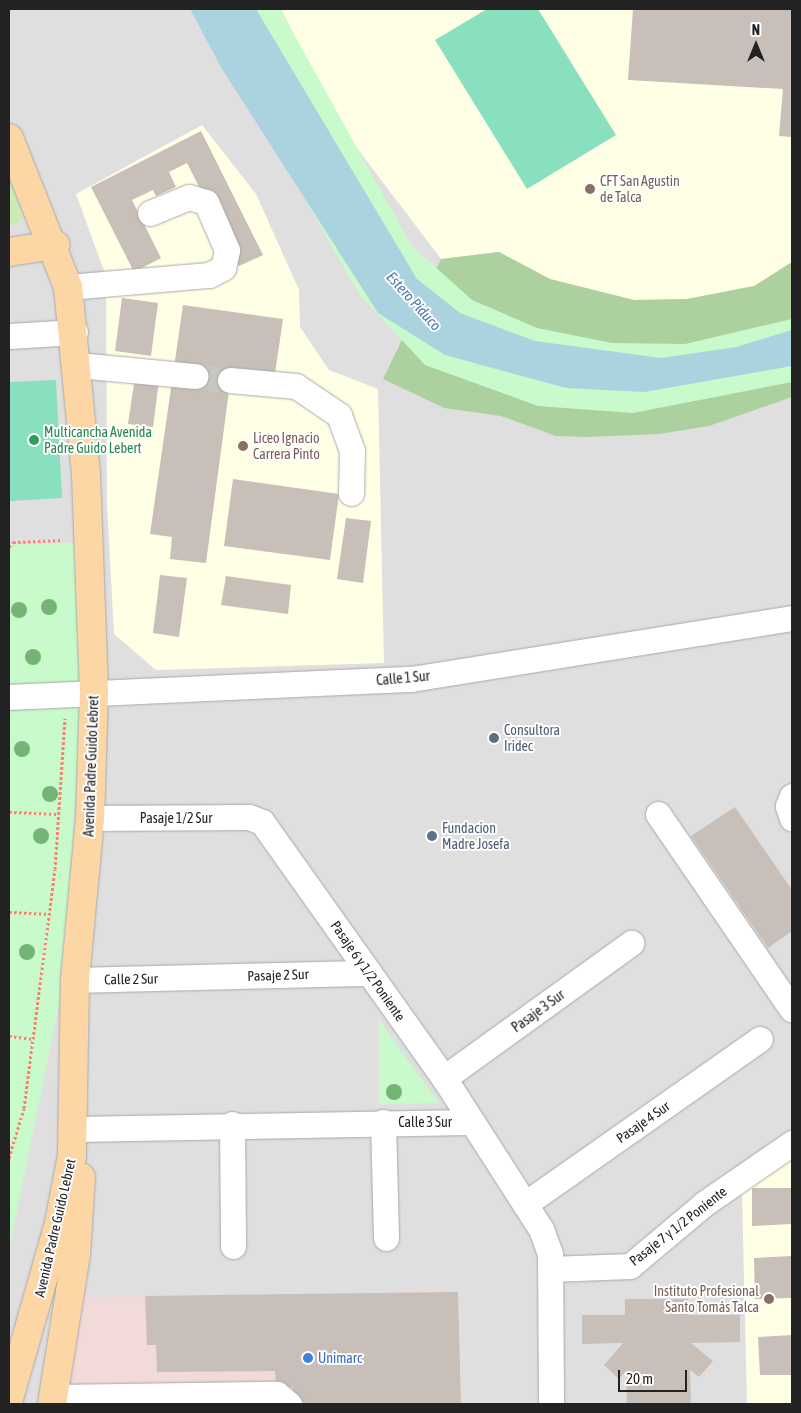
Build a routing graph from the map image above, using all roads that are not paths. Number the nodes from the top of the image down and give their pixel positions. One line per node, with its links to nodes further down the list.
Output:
1 (9, 138): 3 (main road, Avenida Padre Guido Lebret)
2 (150, 213): 5 (street)
3 (55, 245): 4 (main road); 5 (main road, Avenida Padre Guido Lebret)
4 (13, 247)
5 (68, 287): 6 (main road, Avenida Padre Guido Lebret)
6 (75, 332): 7 (street); 8 (main road, Avenida Padre Guido Lebret)
7 (9, 336)
8 (78, 365): 9 (street); 13 (main road, Avenida Padre Guido Lebret)
9 (195, 376)
10 (230, 380): 11 (street)
11 (351, 493)
12 (792, 618): 13 (street, Calle 1 Sur)
13 (94, 692): 14 (street, Calle 1 Sur); 17 (main road, Avenida Padre Guido Lebret)
14 (9, 697)
15 (792, 796): 18 (street)
16 (658, 814): 24 (street)
17 (90, 818): 19 (street, Pasaje 1/2 Sur); 23 (main road, Avenida Padre Guido Lebret)
18 (792, 818)
19 (262, 822): 21 (street, Pasaje 6 y 1/2 Poniente)
20 (631, 943): 26 (street, Pasaje 3 Sur)
21 (369, 973): 22 (street, Pasaje 2 Sur); 26 (street, Pasaje 6 y 1/2 Poniente)
22 (187, 978): 23 (street, Calle 2 Sur)
23 (75, 980): 30 (main road, Avenida Padre Guido Lebret)
24 (792, 1010)
25 (760, 1040): 32 (street, Pasaje 4 Sur)
26 (444, 1078): 28 (street, Pasaje 6 y 1/2 Poniente)
27 (383, 1122): 28 (street, Calle 3 Sur); 29 (street, Calle 3 Sur); 33 (street)
28 (472, 1122): 32 (street, Calle 3 Sur)
29 (232, 1124): 30 (street, Calle 3 Sur); 34 (street)
30 (73, 1142): 36 (main road, Avenida Padre Guido Lebret); 37 (main road)
31 (792, 1143): 35 (street, Pasaje 7 y 1/2 Poniente)
32 (525, 1204): 35 (street, Calle 3 Sur)
33 (386, 1238)
34 (233, 1246)
35 (550, 1269): 39 (street, Calle 3 Sur)
36 (9, 1398)
37 (53, 1400): 38 (street)
38 (289, 1404)
39 (551, 1404)

